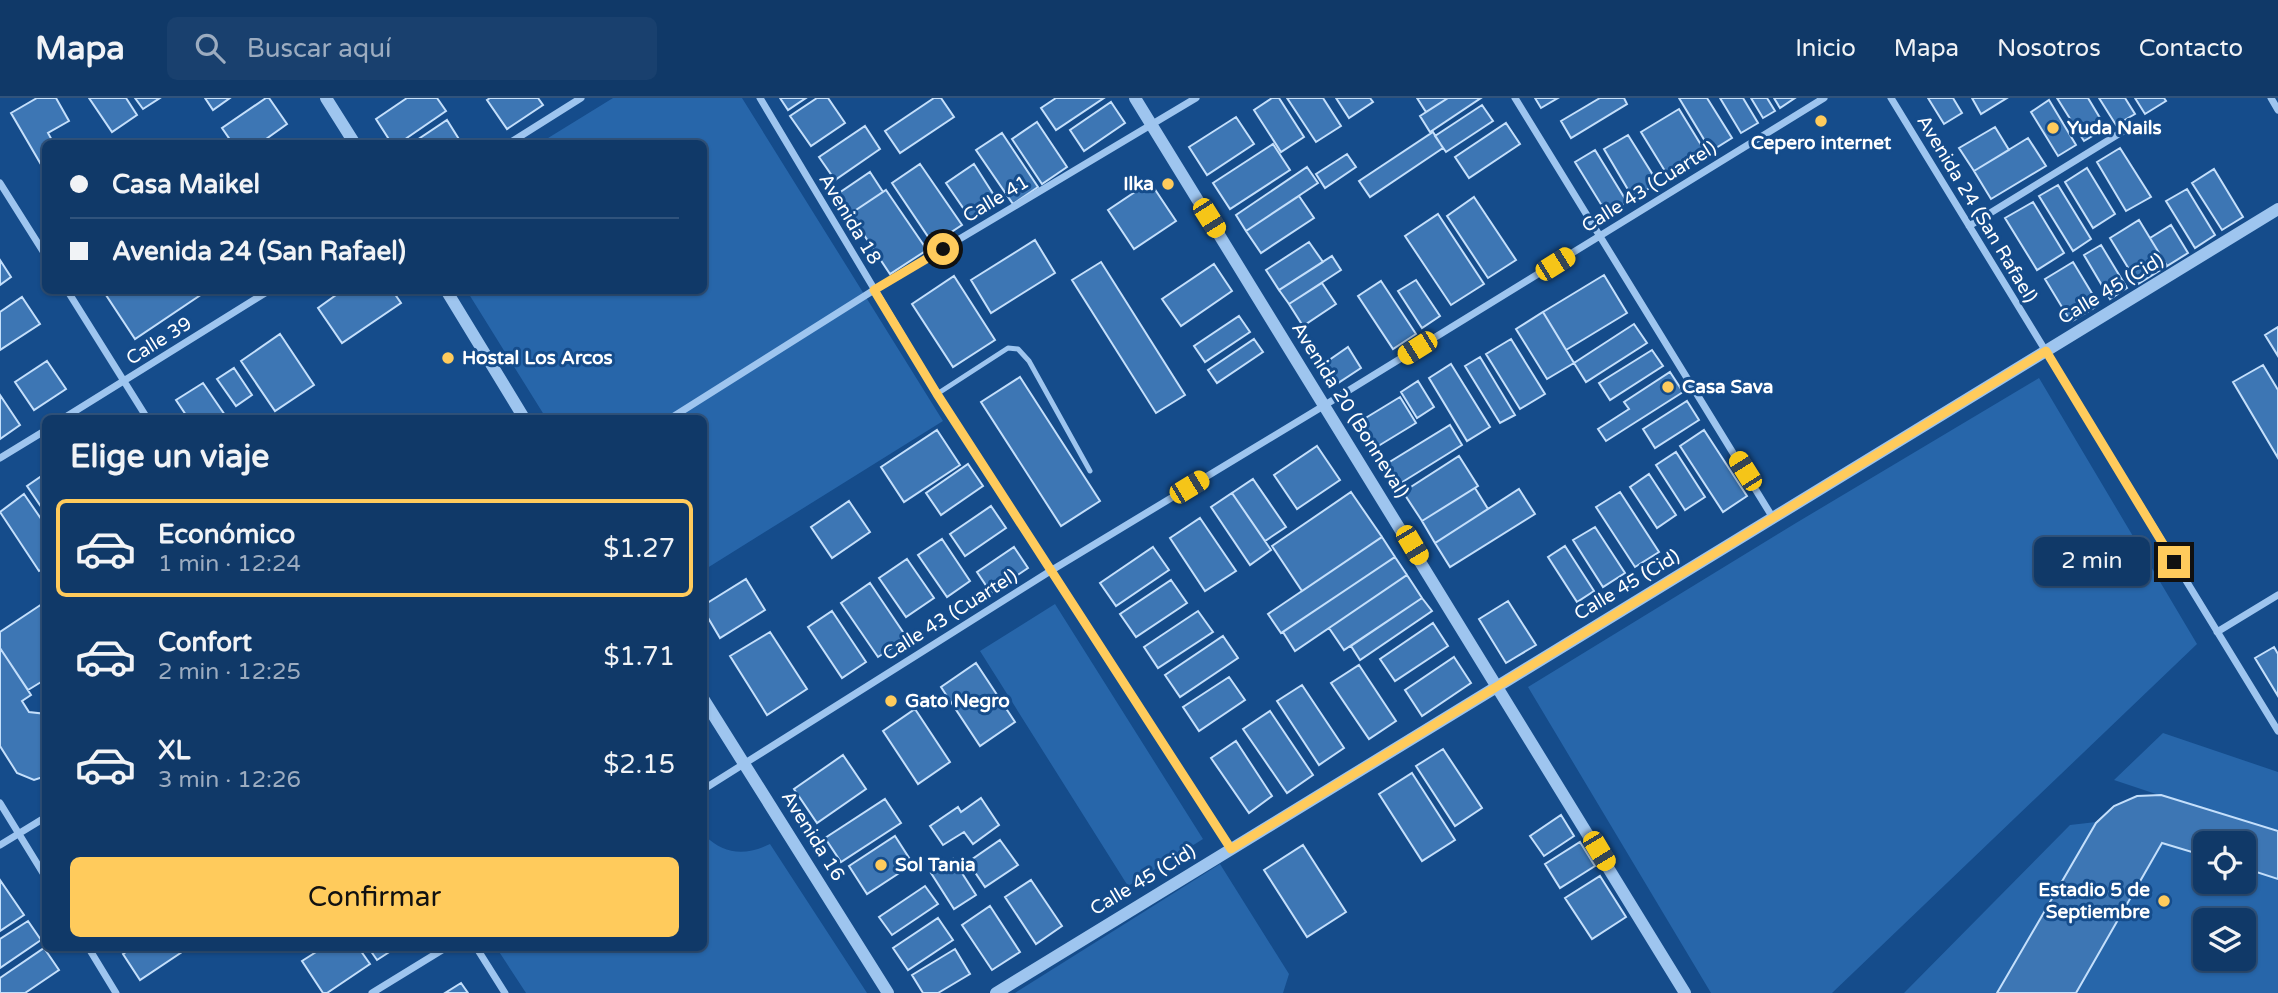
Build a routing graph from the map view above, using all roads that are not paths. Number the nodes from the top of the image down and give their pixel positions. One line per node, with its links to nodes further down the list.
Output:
1 (326, 98): 13 (street)
2 (581, 98): 14 (street)
3 (760, 98): 20 (street, Avenida 18)
4 (1135, 98): 11 (street, Avenida 20 (Bonneval))
5 (1196, 98): 11 (street, Calle 41)
6 (1516, 98): 18 (street)
7 (1824, 98): 18 (street, Calle 43 (Cuartel))
8 (1891, 98): 17 (street, Avenida 24 (San Rafael))
9 (2271, 98): 10 (street)
10 (2278, 110)
11 (1151, 125): 20 (street, Calle 41); 27 (street, Avenida 20 (Bonneval))
12 (2130, 127): 17 (street)
13 (352, 140)
14 (514, 140)
15 (0, 183): 19 (street)
16 (2278, 209): 24 (street, Calle 45 (Cid))
17 (1969, 226): 24 (street, Avenida 24 (San Rafael))
18 (1601, 235): 27 (street, Calle 43 (Cuartel)); 35 (street)
19 (42, 250)
20 (874, 290): 26 (street, Avenida 18); 31 (street, Calle 41)
21 (70, 294): 25 (street)
22 (264, 294): 25 (street, Calle 39)
23 (448, 294): 30 (street)
24 (2046, 351): 35 (street, Calle 45 (Cid)); 38 (street, Avenida 24 (San Rafael))
25 (124, 381): 28 (street, Calle 39); 29 (street)
26 (937, 394): 34 (lane); 36 (street, Avenida 18)
27 (1325, 405): 36 (street, Calle 43 (Cuartel)); 39 (street, Avenida 20 (Bonneval))
28 (69, 415)
29 (145, 415)
30 (522, 415)
31 (676, 415)
32 (42, 432): 33 (street)
33 (0, 458)
34 (1090, 471)
35 (1773, 518): 39 (street, Calle 45 (Cid))
36 (1052, 570): 42 (street, Calle 43 (Cuartel)); 48 (street, Avenida 18)
37 (2278, 594): 38 (street)
38 (2217, 632): 41 (street, Avenida 24 (San Rafael))
39 (1498, 686): 48 (street, Calle 45 (Cid)); 58 (street, Avenida 20 (Bonneval))
40 (707, 706): 42 (street, Avenida 16)
41 (2278, 732)
42 (744, 764): 43 (street, Calle 43 (Cuartel)); 56 (street, Avenida 16)
43 (707, 787)
44 (0, 803): 46 (street)
45 (42, 819): 46 (street)
46 (18, 833): 47 (street); 49 (street)
47 (0, 845)
48 (1231, 849): 57 (street, Calle 45 (Cid))
49 (42, 872)
50 (90, 951): 53 (street)
51 (440, 951): 54 (street)
52 (479, 951): 55 (street)
53 (116, 993)
54 (372, 993)
55 (505, 993)
56 (888, 993)
57 (996, 993)
58 (1685, 993)

